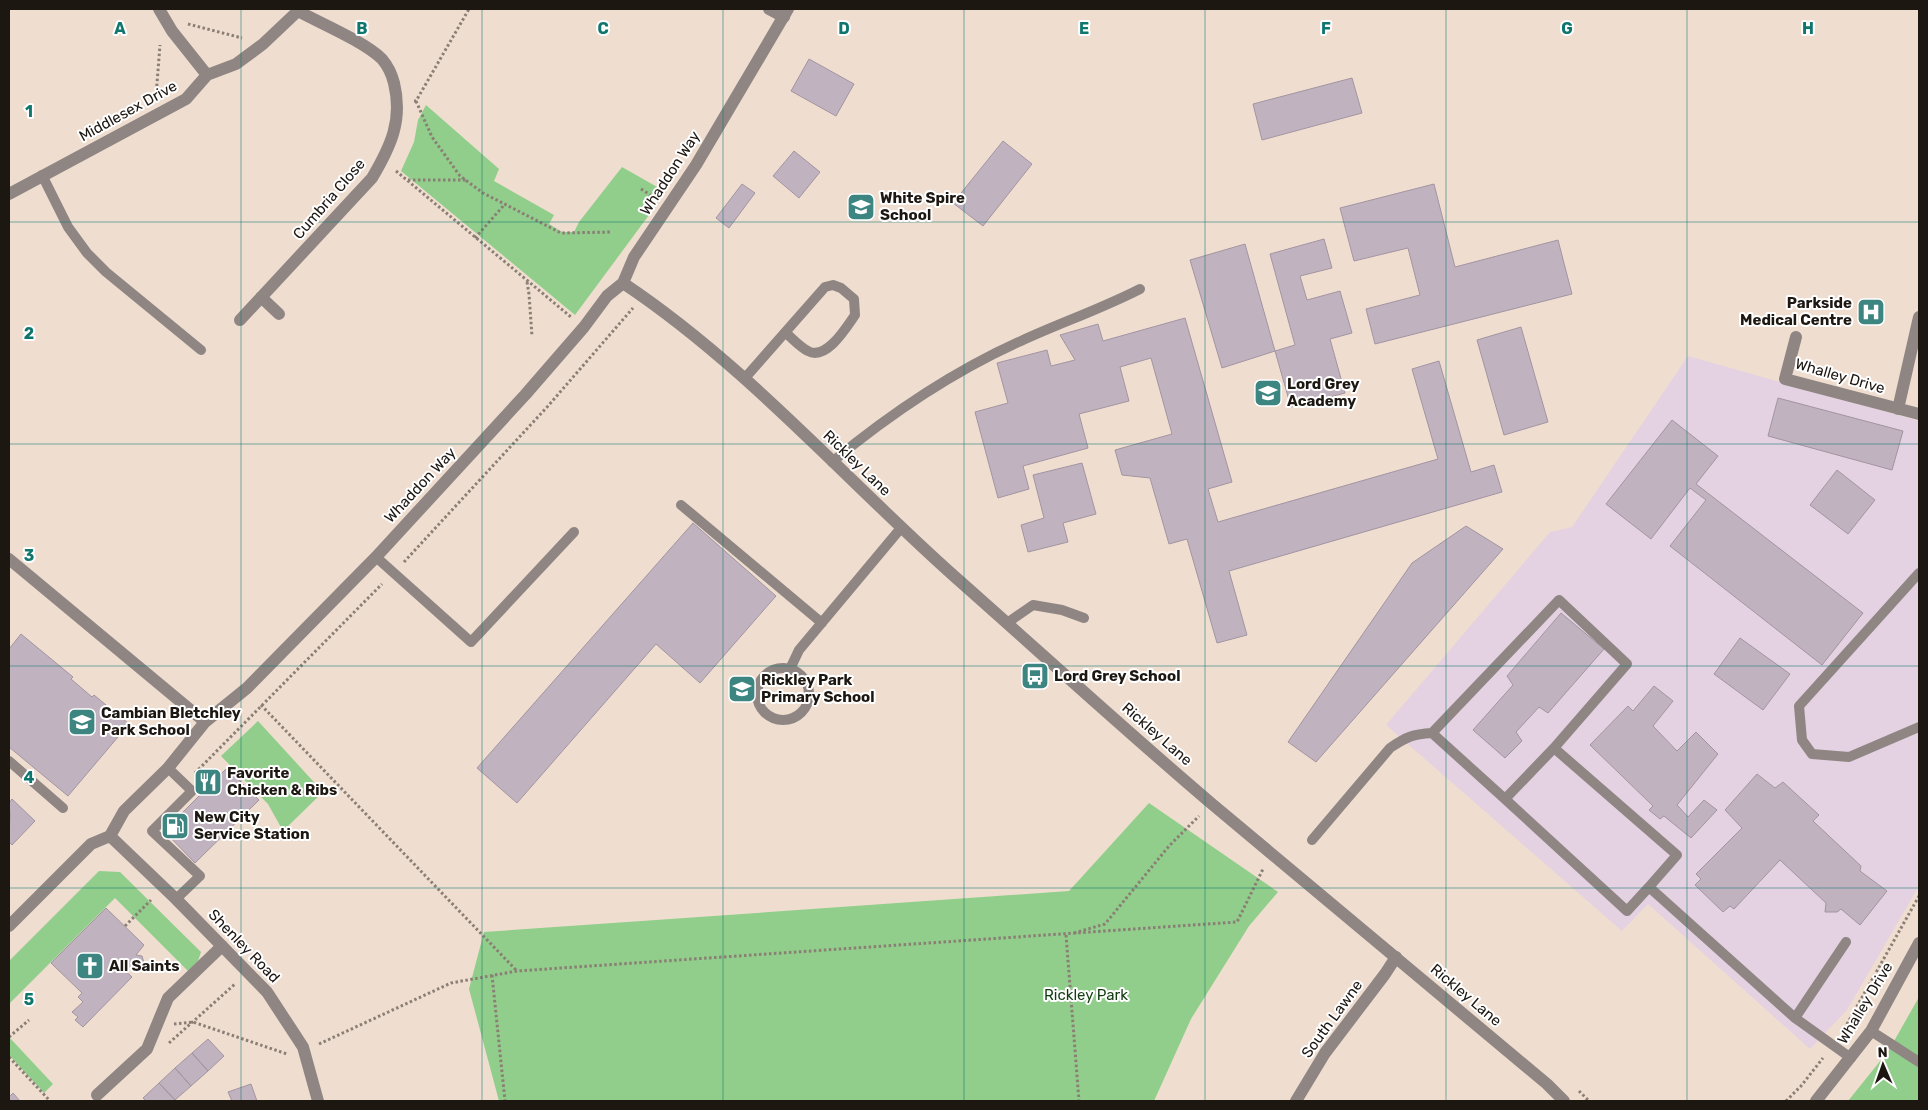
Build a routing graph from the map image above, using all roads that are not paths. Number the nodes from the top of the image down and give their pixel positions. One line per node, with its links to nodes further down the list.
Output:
1 (159, 9): 5 (street)
2 (769, 9): 4 (street)
3 (299, 10): 5 (street, Middlesex Drive); 10 (street, Cumbria Close)
4 (786, 13): 8 (street, Whaddon Way)
5 (207, 75): 6 (street, Middlesex Drive)
6 (42, 175): 7 (street, Middlesex Drive); 16 (lane)
7 (9, 194)
8 (623, 283): 17 (street, Rickley Lane); 24 (street, Whaddon Way)
9 (1140, 289): 20 (lane)
10 (261, 297): 11 (street); 13 (street, Cumbria Close)
11 (280, 314)
12 (1919, 317): 18 (street, Whalley Drive)
13 (240, 320)
14 (786, 333): 14 (lane); 17 (lane)
15 (1796, 337): 18 (street, Whalley Drive)
16 (201, 350)
17 (745, 378): 20 (street, Rickley Lane)
18 (1898, 409): 19 (street, Whalley Drive)
19 (1919, 414)
20 (832, 462): 22 (street, Rickley Lane)
21 (681, 505): 28 (lane)
22 (901, 528): 28 (lane); 29 (street, Rickley Lane)
23 (574, 532): 24 (lane)
24 (376, 557): 31 (street, Whaddon Way)
25 (9, 559): 31 (street)
26 (1919, 573): 32 (lane)
27 (1084, 618): 29 (lane)
28 (822, 623): 30 (lane)
29 (1007, 623): 47 (street, Rickley Lane)
30 (790, 668): 30 (lane)
31 (205, 722): 36 (street, Whaddon Way)
32 (1919, 727)
33 (1432, 734): 34 (lane); 37 (lane); 40 (lane)
34 (1554, 748): 37 (lane); 41 (lane)
35 (9, 761): 38 (lane)
36 (168, 768): 39 (street, Whaddon Way); 42 (lane)
37 (1505, 799): 41 (lane)
38 (63, 808)
39 (110, 836): 42 (street, Shenley Road); 43 (street)
40 (1312, 840)
41 (1649, 887): 48 (lane)
42 (176, 899): 46 (street, Shenley Road)
43 (9, 926)
44 (1846, 942): 48 (lane)
45 (1919, 943): 49 (street, Whalley Drive)
46 (222, 946): 52 (street); 53 (street, Shenley Road)
47 (1396, 957): 54 (street, South Lawne); 55 (street, Rickley Lane)
48 (1795, 1018): 50 (lane)
49 (1871, 1031): 50 (street, Whalley Drive); 51 (lane)
50 (1851, 1058): 56 (street, Whalley Drive)
51 (1919, 1062)
52 (97, 1095)
53 (318, 1101)
54 (1296, 1101)
55 (1564, 1101)
56 (1816, 1101)

